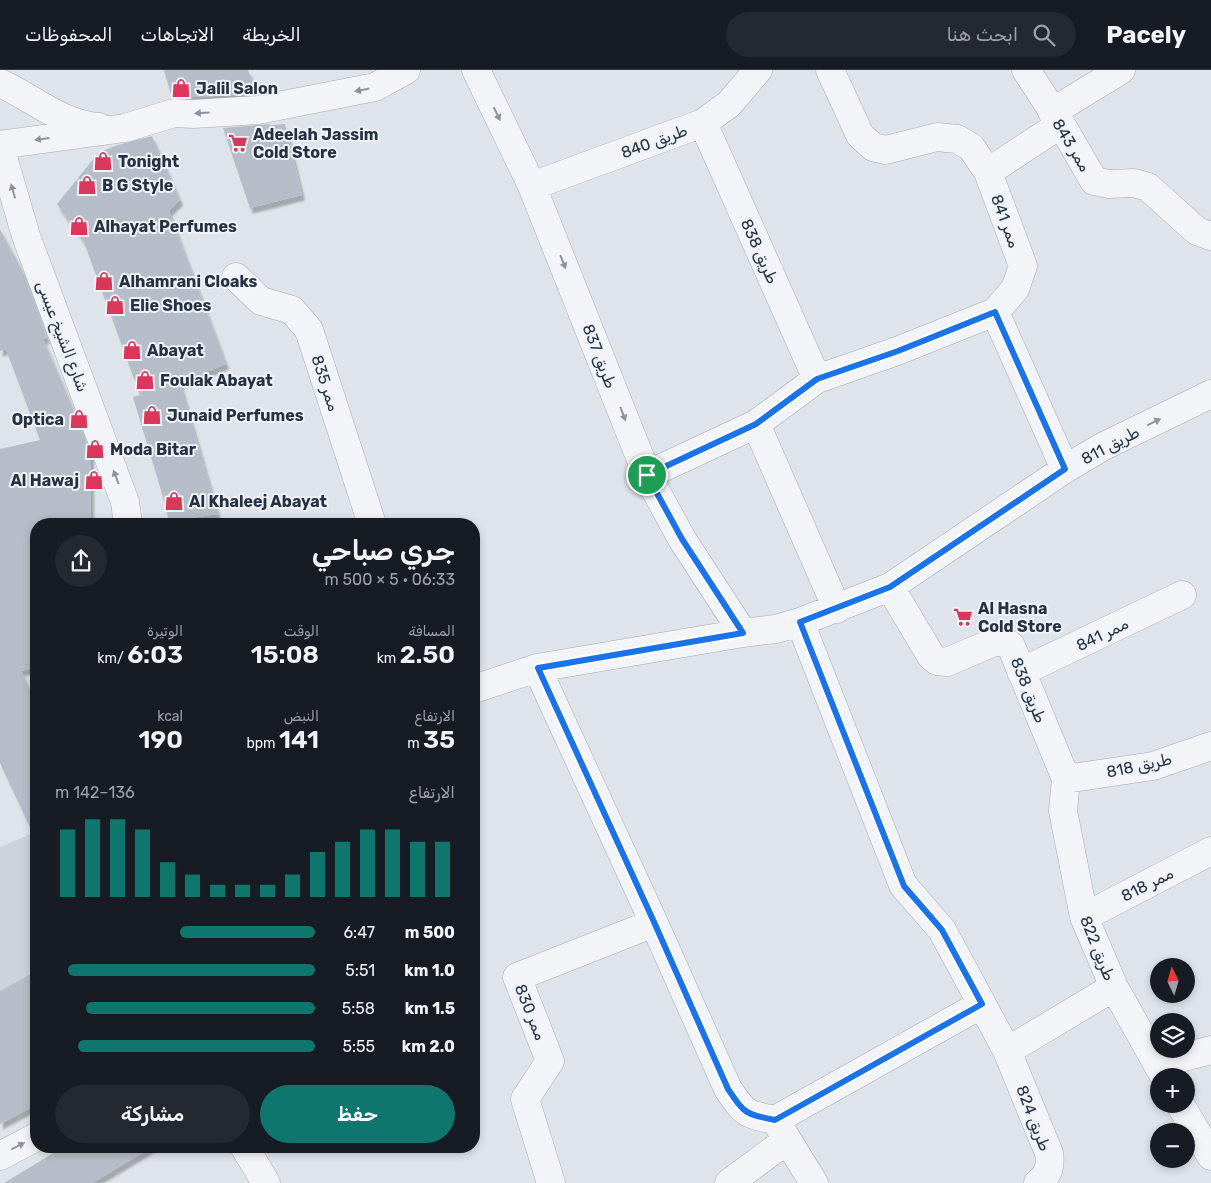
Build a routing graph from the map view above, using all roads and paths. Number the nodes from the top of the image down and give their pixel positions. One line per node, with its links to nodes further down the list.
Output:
1 (406, 70): 10 (street, one-way to 10)
2 (476, 70): 13 (street, طريق 837, one-way to 13)
3 (758, 70): 9 (street, طريق 840)
4 (830, 70): 12 (street, ممر 841)
5 (1026, 70): 8 (street, ممر 843)
6 (1121, 70): 8 (street)
7 (0, 83): 10 (street)
8 (1056, 118): 12 (street); 14 (street, ممر 843)
9 (703, 123): 13 (street, طريق 840); 17 (street, طريق 838)
10 (125, 128): 11 (street, one-way to 11)
11 (0, 146): 22 (street, شارع الشيخ عيسى, one-way to 11)
12 (988, 172): 16 (street, ممر 841)
13 (532, 186): 21 (street, طريق 837, one-way to 21)
14 (1211, 236)
15 (236, 277): 23 (street, ممر 835)
16 (995, 312): 17 (street); 20 (street)
17 (817, 379): 19 (street)
18 (1211, 394): 20 (street, طريق 811, one-way to 18)
19 (756, 424): 21 (street); 26 (street)
20 (1065, 469): 24 (street, طريق 811)
21 (647, 475): 28 (street, طريق 837)
22 (127, 518)
23 (370, 518)
24 (890, 587): 26 (street, طريق 811); 30 (street, طريق 838)
25 (1182, 595): 30 (street, ممر 841)
26 (837, 609): 27 (street, طريق 811)
27 (800, 622): 28 (street, طريق 811); 38 (street)
28 (743, 633): 29 (street, طريق 811)
29 (538, 668): 31 (street, طريق 811); 36 (street)
30 (1021, 672): 33 (street, طريق 838)
31 (480, 687)
32 (1211, 746): 33 (street, طريق 818)
33 (1066, 779): 35 (street, طريق 822)
34 (1211, 851): 35 (street, ممر 818)
35 (1084, 917): 37 (street, طريق 822)
36 (654, 922): 44 (street); 50 (street, ممر 830)
37 (1114, 987): 40 (street); 41 (street, طريق 822)
38 (982, 1004): 40 (street, طريق 824); 44 (street)
39 (1211, 1050): 42 (street)
40 (1007, 1051): 53 (street, طريق 824)
41 (1159, 1068)
42 (1165, 1068)
43 (1185, 1113): 48 (street)
44 (781, 1131): 51 (street); 52 (street)
45 (30, 1140): 47 (street, one-way to 45)
46 (248, 1153): 49 (street)
47 (0, 1156)
48 (1211, 1156)
49 (266, 1183)
50 (551, 1183)
51 (729, 1183)
52 (814, 1183)
53 (1038, 1183)

